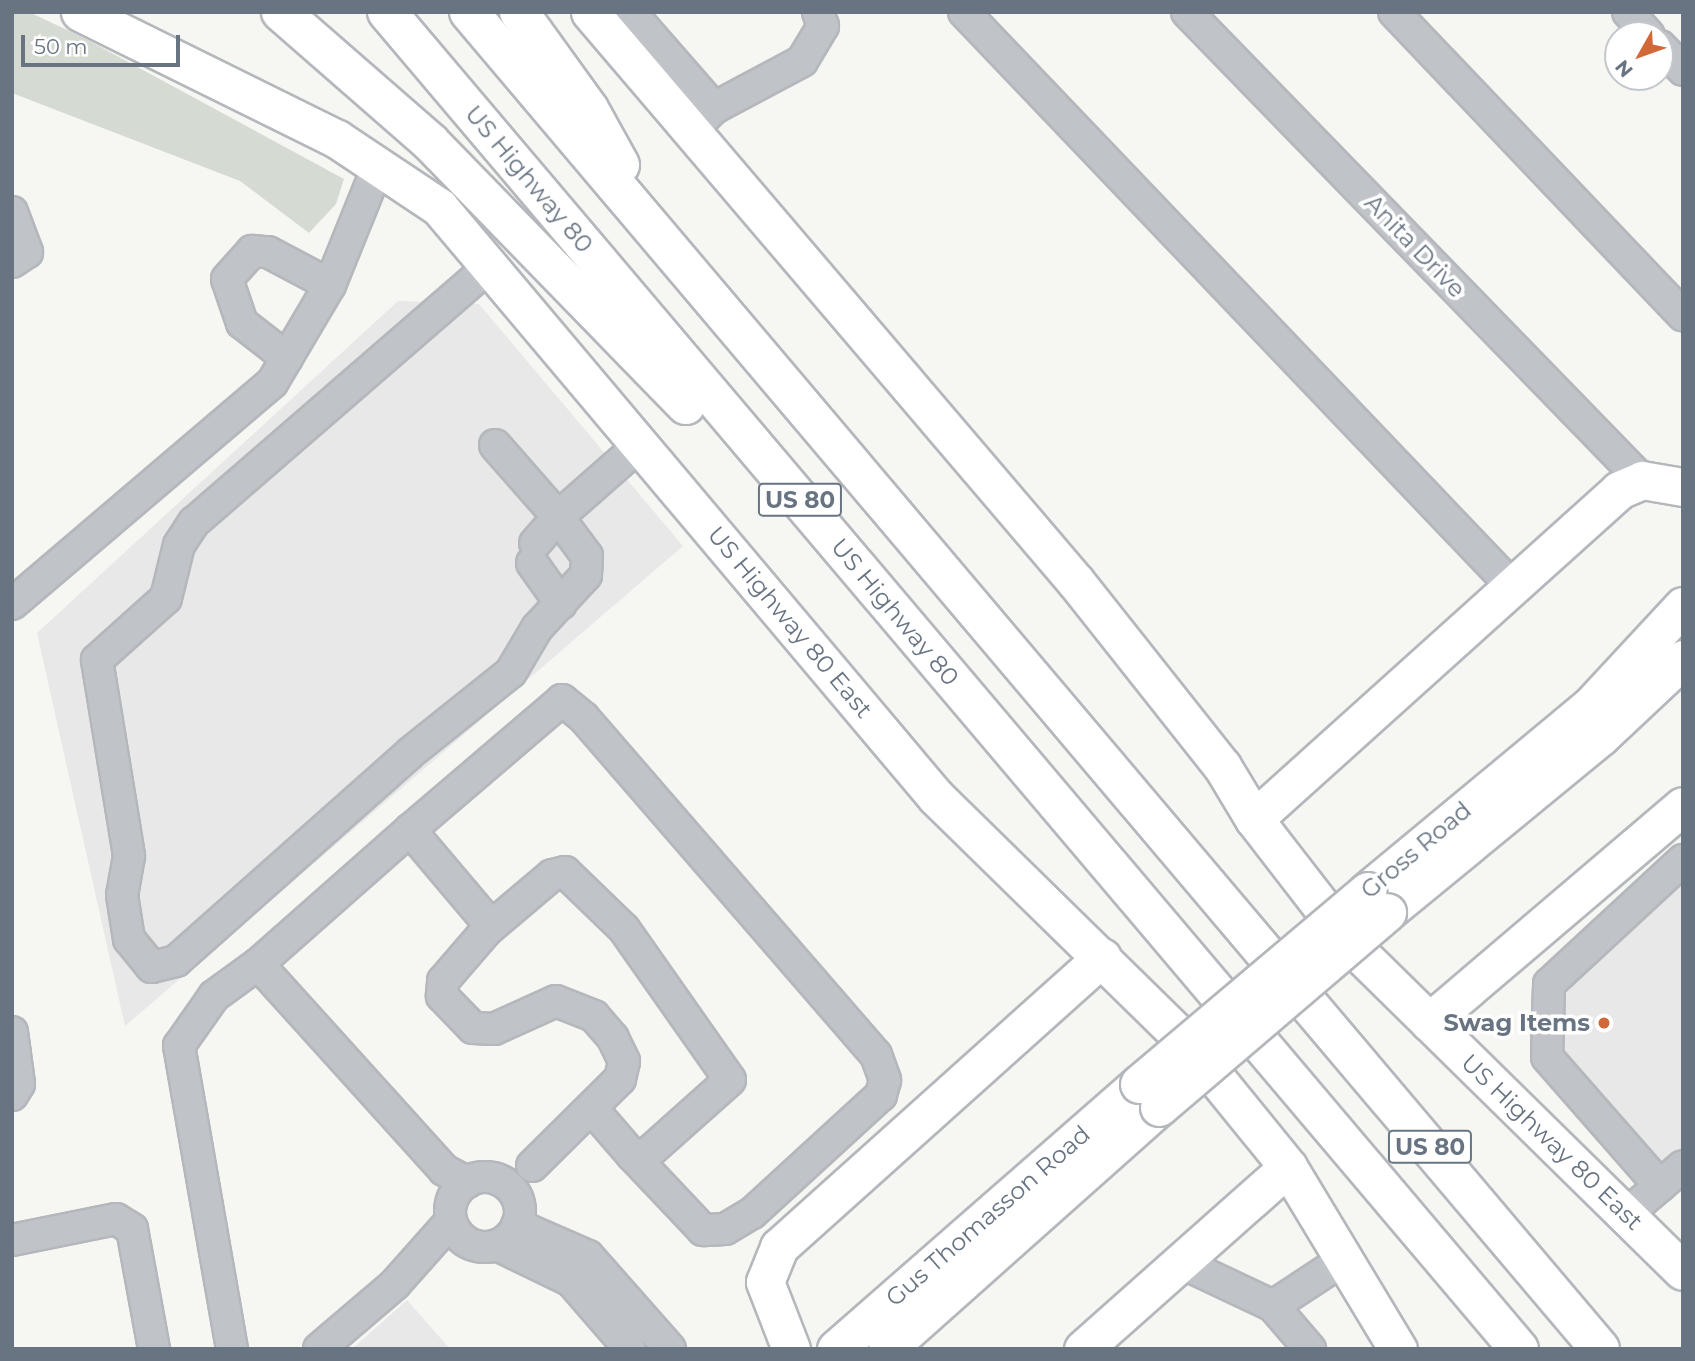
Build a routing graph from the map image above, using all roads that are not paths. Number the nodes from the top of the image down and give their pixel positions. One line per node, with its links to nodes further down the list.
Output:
1 (80, 12): 13 (main road, US Highway 80 East)
2 (281, 12): 28 (highway)
3 (387, 12): 28 (highway, US Highway 80 / US 80)
4 (469, 12): 15 (highway, US 80)
5 (519, 12): 15 (highway)
6 (630, 12): 12 (street)
7 (818, 12): 12 (street)
8 (964, 12): 27 (street)
9 (1187, 12): 23 (street, Anita Drive)
10 (1394, 12): 19 (street)
11 (594, 13): 12 (main road, US Highway 80 East)
12 (702, 120): 34 (main road, US Highway 80 East)
13 (379, 164): 17 (main road, US Highway 80 East); 18 (street)
14 (12, 212): 16 (street)
15 (661, 239): 71 (highway, US 80)
16 (12, 262)
17 (490, 266): 22 (main road, US Highway 80 East); 30 (street)
18 (330, 285): 20 (street); 20 (street)
19 (1683, 316)
20 (287, 359): 29 (street)
21 (495, 445): 26 (street)
22 (640, 445): 26 (street); 39 (main road, US Highway 80 East)
23 (1642, 480): 24 (main road); 25 (main road); 27 (main road)
24 (1683, 487)
25 (1683, 507)
26 (558, 517): 30 (street); 30 (street)
27 (1512, 586): 34 (main road)
28 (875, 589): 70 (highway, US Highway 80 / US 80)
29 (12, 604)
30 (561, 604)
31 (1683, 606): 37 (main road, Gross Road)
32 (1683, 659): 37 (main road, Gross Road)
33 (1683, 806): 41 (main road)
34 (1254, 819): 41 (main road, US Highway 80 East)
35 (410, 830): 38 (street); 40 (street); 46 (street)
36 (1683, 860): 49 (street)
37 (1377, 902): 44 (main road, Gross Road, bridge)
38 (491, 926): 45 (street); 46 (street)
39 (1102, 957): 48 (main road, US Highway 80 East); 57 (main road)
40 (258, 964): 50 (street); 62 (street)
41 (1429, 1022): 52 (main road, US Highway 80 East)
42 (12, 1032): 43 (street)
43 (12, 1095)
44 (1149, 1095): 59 (main road, Gus Thomasson Road); 67 (main road, Gus Thomasson Road)
45 (594, 1111): 46 (street); 51 (street)
46 (632, 1155)
47 (1683, 1166): 49 (street)
48 (1288, 1167): 55 (main road, US Highway 80 East); 56 (main road)
49 (1660, 1186): 52 (street)
50 (457, 1202): 51 (street); 51 (street); 63 (street)
51 (507, 1211): 64 (street); 65 (street)
52 (1628, 1213): 54 (main road, US Highway 80 East)
53 (12, 1240): 61 (street)
54 (1678, 1257)
55 (1343, 1260): 58 (street); 60 (main road, US Highway 80 East)
56 (1180, 1262): 58 (street); 68 (main road)
57 (770, 1301): 59 (main road); 66 (main road)
58 (1273, 1306): 69 (street)
59 (845, 1341)
60 (1387, 1344)
61 (155, 1349)
62 (232, 1349)
63 (319, 1349)
64 (630, 1349)
65 (670, 1349)
66 (791, 1349)
67 (887, 1349)
68 (1083, 1349)
69 (1310, 1349)
70 (1519, 1349)
71 (1600, 1349)

